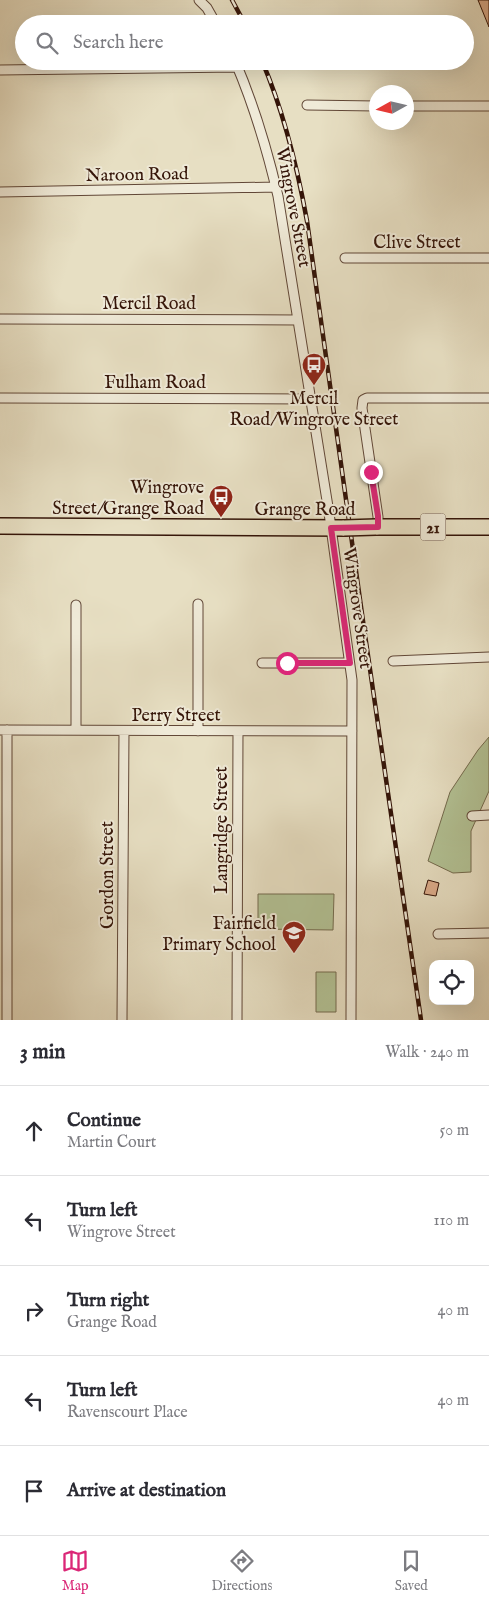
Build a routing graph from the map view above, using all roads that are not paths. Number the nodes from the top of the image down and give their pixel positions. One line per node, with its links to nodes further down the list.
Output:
1 (199, 0): 2 (street)
2 (211, 15)
3 (0, 70): 4 (street)
4 (15, 70)
5 (238, 70): 10 (street, Wingrove Street)
6 (307, 105): 7 (street)
7 (369, 106)
8 (414, 106): 9 (street)
9 (489, 106)
10 (276, 186): 11 (street, Naroon Road); 15 (street, Wingrove Street)
11 (0, 192)
12 (345, 258): 13 (street, Clive Street)
13 (489, 258)
14 (0, 319): 15 (street, Mercil Road)
15 (298, 320): 18 (street, Wingrove Street)
16 (0, 398): 18 (street, Fulham Road)
17 (489, 398): 20 (street)
18 (310, 399): 22 (street, Wingrove Street)
19 (0, 526): 22 (main road, Grange Road / 21)
20 (377, 527): 21 (main road, Grange Road / 21); 22 (main road, Grange Road / 21, bridge)
21 (489, 527)
22 (337, 528): 28 (street, Wingrove Street)
23 (198, 604): 32 (street)
24 (76, 605): 30 (street)
25 (489, 657): 26 (street)
26 (393, 661)
27 (262, 663): 28 (street)
28 (350, 663): 34 (street, Wingrove Street)
29 (3, 730): 30 (street, Perry Street); 39 (street)
30 (76, 730): 31 (street, Perry Street)
31 (124, 731): 32 (street, Perry Street); 40 (street, Gordon Street)
32 (198, 731): 33 (street, Perry Street)
33 (238, 731): 34 (street, Perry Street); 41 (street, Langridge Street)
34 (352, 731): 42 (street, Wingrove Street)
35 (489, 815): 36 (street)
36 (472, 816)
37 (489, 933): 38 (street)
38 (438, 934)
39 (7, 1020)
40 (122, 1020)
41 (237, 1020)
42 (351, 1020)

